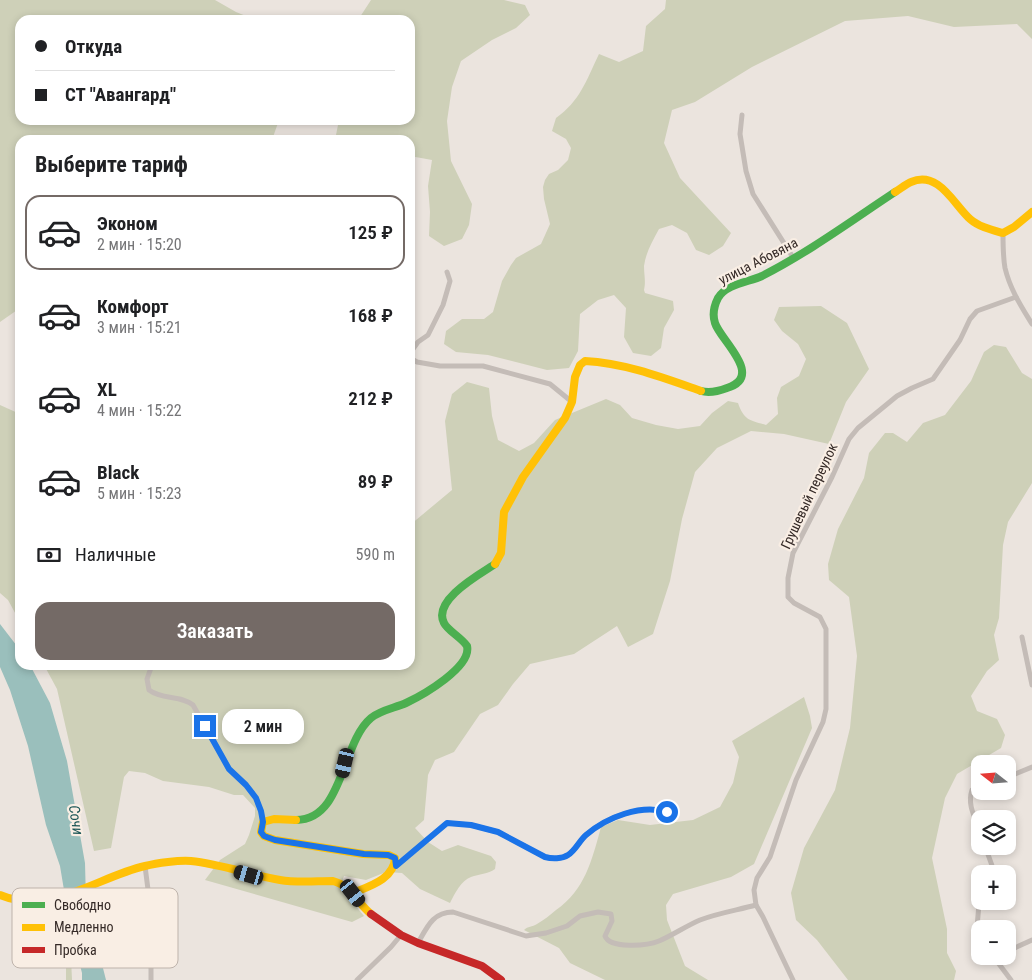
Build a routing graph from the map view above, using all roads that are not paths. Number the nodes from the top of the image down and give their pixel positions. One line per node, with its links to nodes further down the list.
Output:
1 (742, 115): 4 (street)
2 (1032, 212): 3 (street)
3 (1003, 233): 4 (street, улица Абовяна); 6 (street)
4 (794, 259): 10 (street, улица Абовяна)
5 (447, 272): 8 (street)
6 (1016, 297): 7 (street); 27 (street, Грушевый переулок)
7 (1032, 324)
8 (415, 346)
9 (415, 361): 10 (street)
10 (572, 402): 19 (street, улица Абовяна)
11 (1022, 637): 13 (street)
12 (150, 670): 19 (street)
13 (1032, 685)
14 (1032, 767): 15 (street)
15 (1016, 774)
16 (971, 797): 17 (street)
17 (972, 810)
18 (667, 812): 21 (street)
19 (263, 822): 21 (street)
20 (145, 866): 22 (street); 23 (street); 24 (street)
21 (396, 866): 24 (street)
22 (83, 888)
23 (148, 888)
24 (353, 893): 28 (street)
25 (0, 895): 26 (street)
26 (12, 899)
27 (756, 905): 30 (street); 35 (street)
28 (401, 935): 30 (street); 33 (street)
29 (1032, 940): 31 (street)
30 (418, 943): 34 (street)
31 (1016, 947)
32 (1001, 965): 36 (street)
33 (356, 980)
34 (501, 980)
35 (793, 980)
36 (1011, 980)

